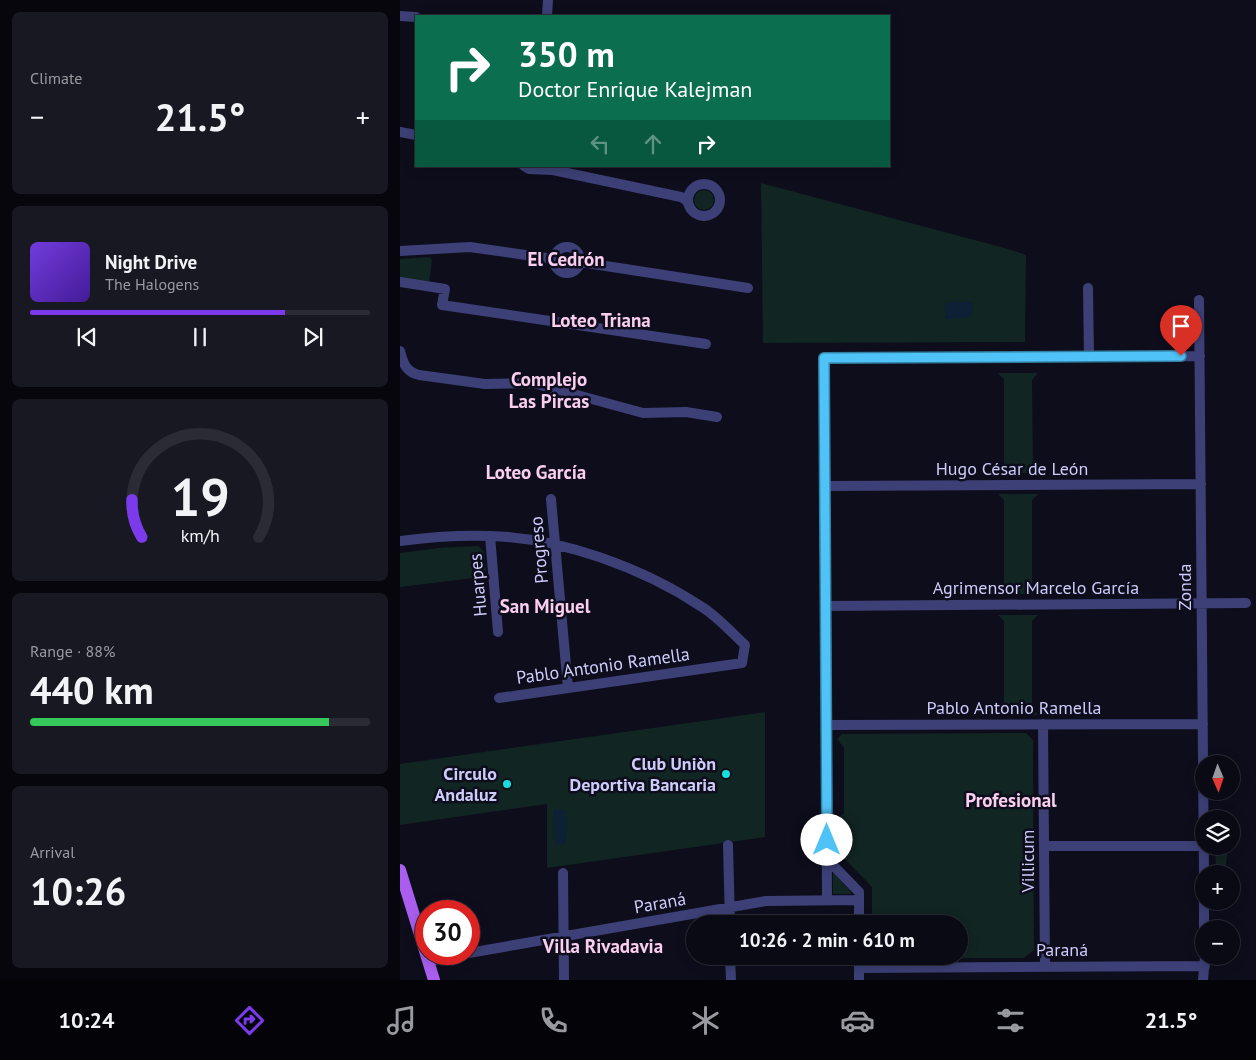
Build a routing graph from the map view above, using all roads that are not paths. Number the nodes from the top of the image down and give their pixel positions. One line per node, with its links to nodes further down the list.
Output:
1 (548, 0): 2 (street)
2 (547, 15)
3 (400, 16): 4 (street)
4 (415, 17)
5 (400, 132): 6 (street)
6 (415, 135)
7 (526, 167): 8 (street)
8 (541, 167): 9 (street)
9 (554, 168): 11 (street)
10 (691, 191): 11 (street); 12 (street); 12 (street)
11 (681, 197): 12 (street)
12 (689, 205)
13 (400, 251): 14 (street)
14 (554, 259): 15 (street); 15 (street)
15 (580, 262): 17 (street)
16 (400, 282): 20 (street)
17 (748, 288)
18 (1088, 288): 23 (street)
19 (1199, 300): 22 (street, Zonda)
20 (706, 344)
21 (400, 352): 24 (street)
22 (1200, 356): 23 (street); 25 (street, Zonda)
23 (1089, 357): 26 (street)
24 (717, 417)
25 (1200, 484): 26 (street, Hugo César de León); 32 (street, Zonda)
26 (824, 486): 33 (street)
27 (551, 500): 30 (street, Progreso)
28 (490, 536): 29 (street); 30 (street); 34 (street, Huarpes)
29 (400, 541)
30 (555, 544): 35 (street, Progreso); 35 (street, Pablo Antonio Ramella)
31 (1246, 603): 32 (street, Agrimensor Marcelo García)
32 (1202, 604): 33 (street, Agrimensor Marcelo García); 39 (street, Zonda)
33 (825, 606): 37 (street)
34 (498, 632)
35 (568, 688): 36 (street, Pablo Antonio Ramella)
36 (499, 698)
37 (826, 724): 38 (street, Pablo Antonio Ramella); 44 (street)
38 (1044, 724): 39 (street, Pablo Antonio Ramella); 42 (street, Villicum)
39 (1203, 724): 40 (street, Zonda)
40 (1204, 810)
41 (728, 845): 49 (street)
42 (1044, 846): 43 (street); 59 (street, Villicum)
43 (1195, 846)
44 (827, 859): 47 (street); 48 (street)
45 (400, 870): 52 (main road)
46 (563, 873): 53 (street)
47 (827, 900): 48 (street, Paraná); 49 (street, Paraná)
48 (859, 900): 51 (street)
49 (729, 908): 50 (street); 53 (street, Paraná)
50 (729, 915)
51 (859, 915)
52 (415, 918)
53 (564, 937): 54 (street, Paraná); 62 (street)
54 (480, 952)
55 (1195, 961): 59 (street, Paraná)
56 (430, 965): 61 (main road)
57 (730, 965): 63 (street)
58 (1205, 965): 65 (street)
59 (1044, 967): 60 (street, Paraná)
60 (859, 968): 64 (street)
61 (434, 980)
62 (564, 980)
63 (731, 980)
64 (859, 980)
65 (1203, 980)

